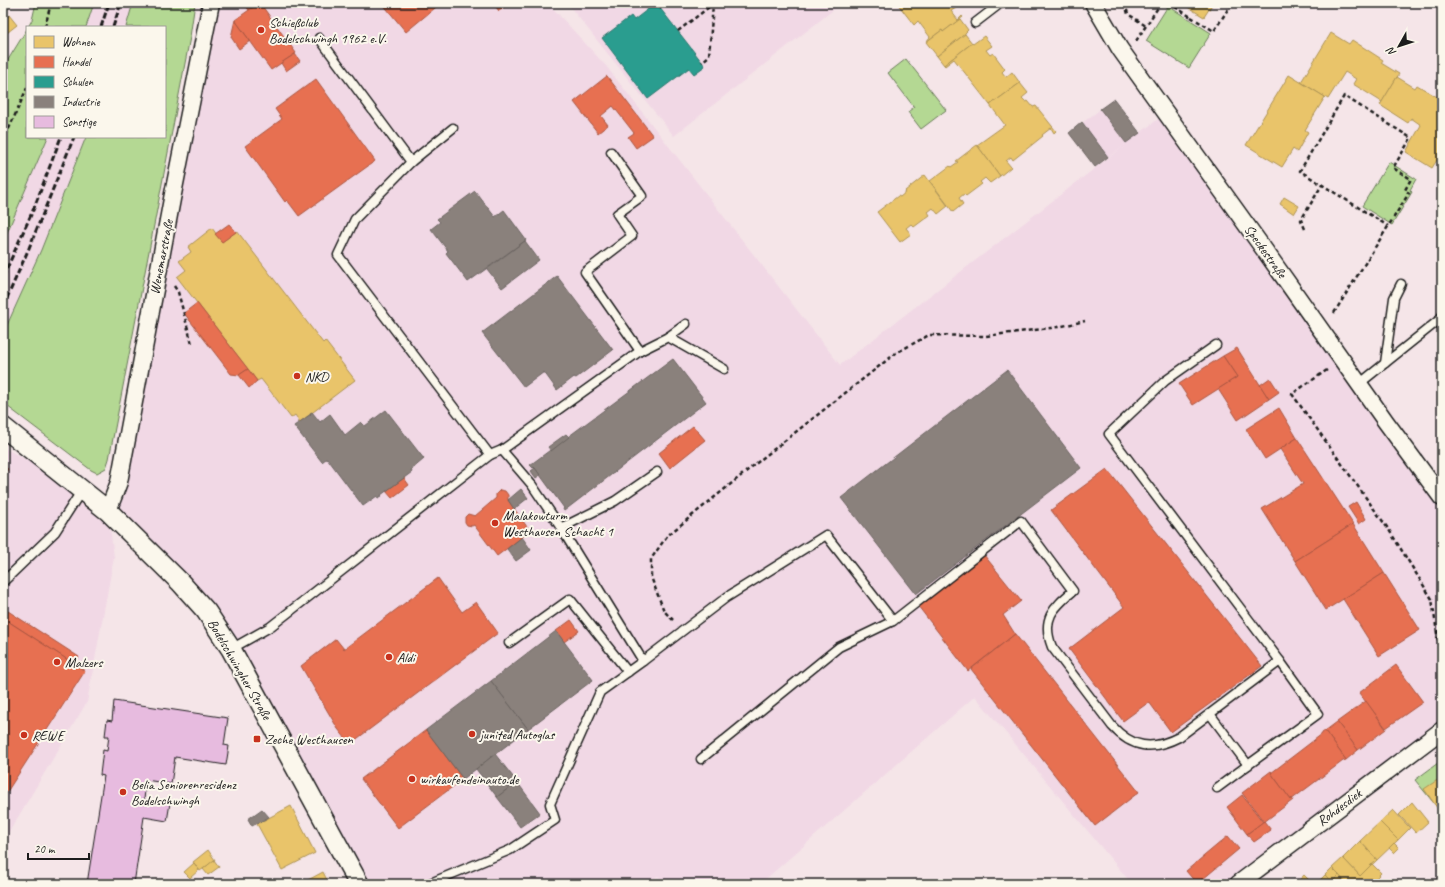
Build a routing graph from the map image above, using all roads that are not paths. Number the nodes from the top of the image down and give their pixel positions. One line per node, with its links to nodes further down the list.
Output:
1 (211, 3): 24 (street, Wenemarstraße)
2 (1001, 3): 4 (lane)
3 (1093, 3): 17 (street, Speckestraße)
4 (975, 23)
5 (319, 38): 8 (lane)
6 (453, 128): 8 (lane)
7 (611, 152): 14 (lane)
8 (411, 162): 20 (lane)
9 (1401, 284): 15 (lane)
10 (1442, 316): 15 (lane)
11 (686, 324): 12 (lane)
12 (668, 336): 14 (lane); 16 (lane)
13 (1216, 345): 31 (lane)
14 (640, 351): 19 (lane)
15 (1385, 363): 17 (lane)
16 (724, 369)
17 (1359, 384): 23 (street, Speckestraße)
18 (3, 427): 22 (street, Bodelschwingher Straße)
19 (502, 450): 20 (lane); 25 (lane)
20 (490, 455): 29 (lane)
21 (657, 472): 25 (lane)
22 (83, 490): 24 (street, Bodelschwingher Straße); 26 (lane)
23 (1442, 498)
24 (108, 511): 29 (street, Bodelschwingher Straße)
25 (561, 528): 30 (lane)
26 (3, 582)
27 (893, 621): 30 (lane); 33 (lane); 35 (lane)
28 (509, 643): 32 (lane)
29 (231, 649): 38 (street, Bodelschwingher Straße)
30 (643, 661): 32 (lane)
31 (1280, 661): 33 (lane); 36 (lane)
32 (628, 672): 39 (lane)
33 (1210, 714): 36 (lane)
34 (1442, 730): 40 (street, Rohdesdiek)
35 (701, 759)
36 (1248, 765): 37 (lane)
37 (1217, 788)
38 (360, 884)
39 (428, 884)
40 (1238, 884)

